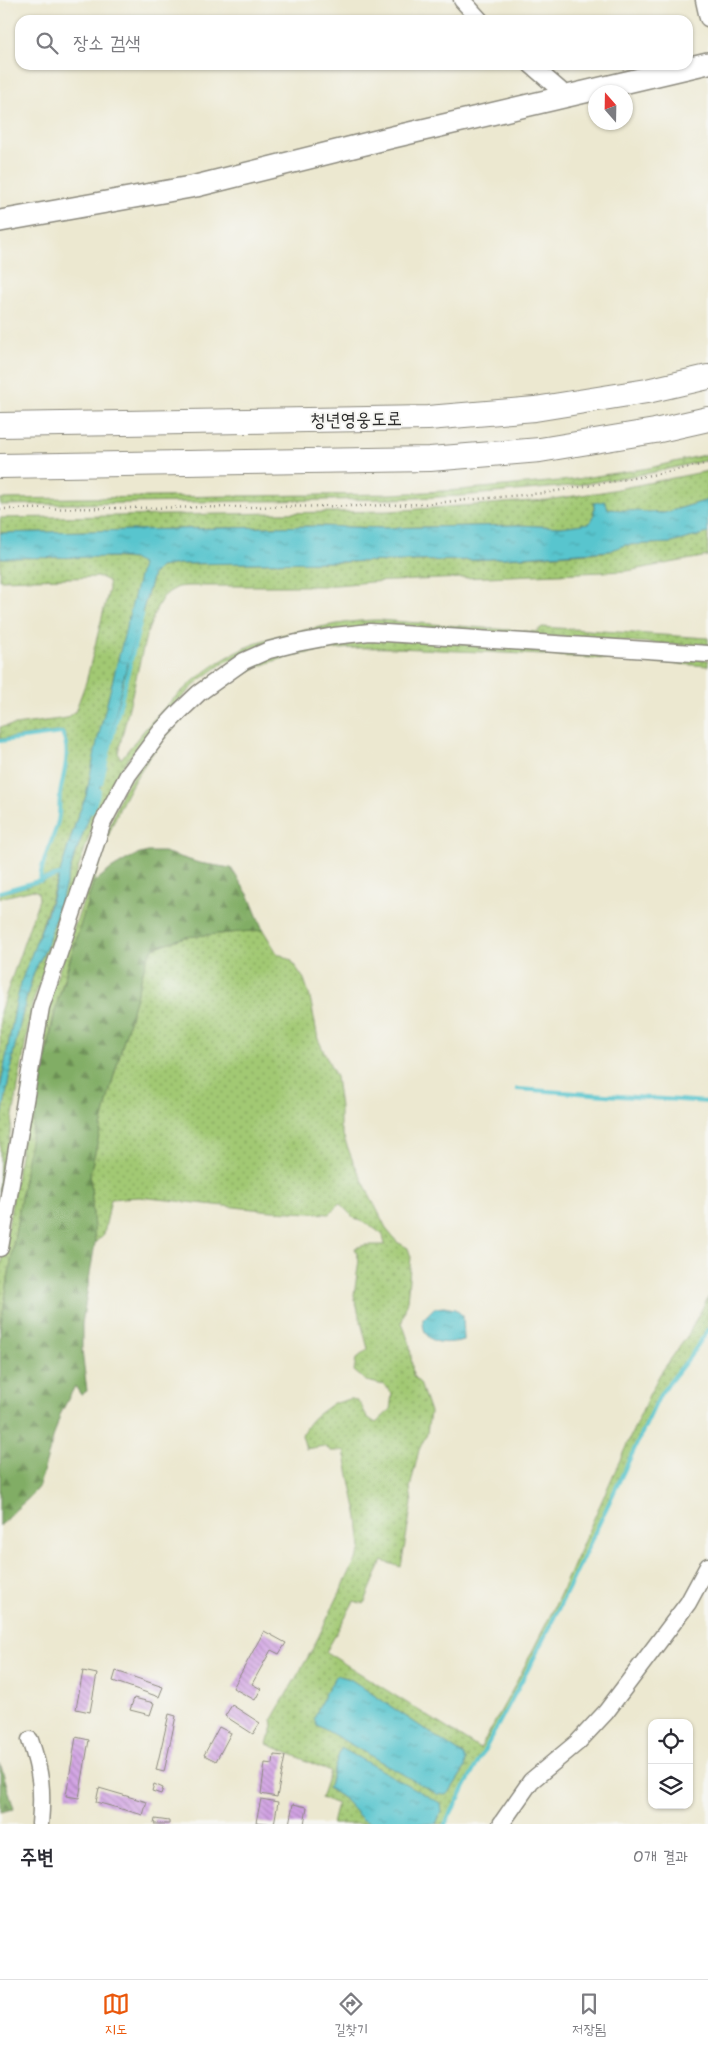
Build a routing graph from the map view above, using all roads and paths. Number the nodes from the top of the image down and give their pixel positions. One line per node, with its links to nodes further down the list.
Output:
1 (462, 0): 3 (street)
2 (704, 0): 4 (street)
3 (476, 15)
4 (708, 18)
5 (708, 63): 6 (main road)
6 (693, 66)
7 (537, 70): 9 (street)
8 (677, 70): 9 (main road)
9 (563, 96): 10 (main road)
10 (0, 221)
11 (708, 377): 13 (highway, 청년영웅도로)
12 (708, 419): 15 (highway)
13 (0, 425)
14 (708, 463): 16 (path)
15 (0, 466)
16 (0, 509)
17 (708, 654): 18 (street)
18 (0, 1248)
19 (708, 1566): 22 (street)
20 (30, 1740): 21 (street)
21 (40, 1824)
22 (501, 1824)

